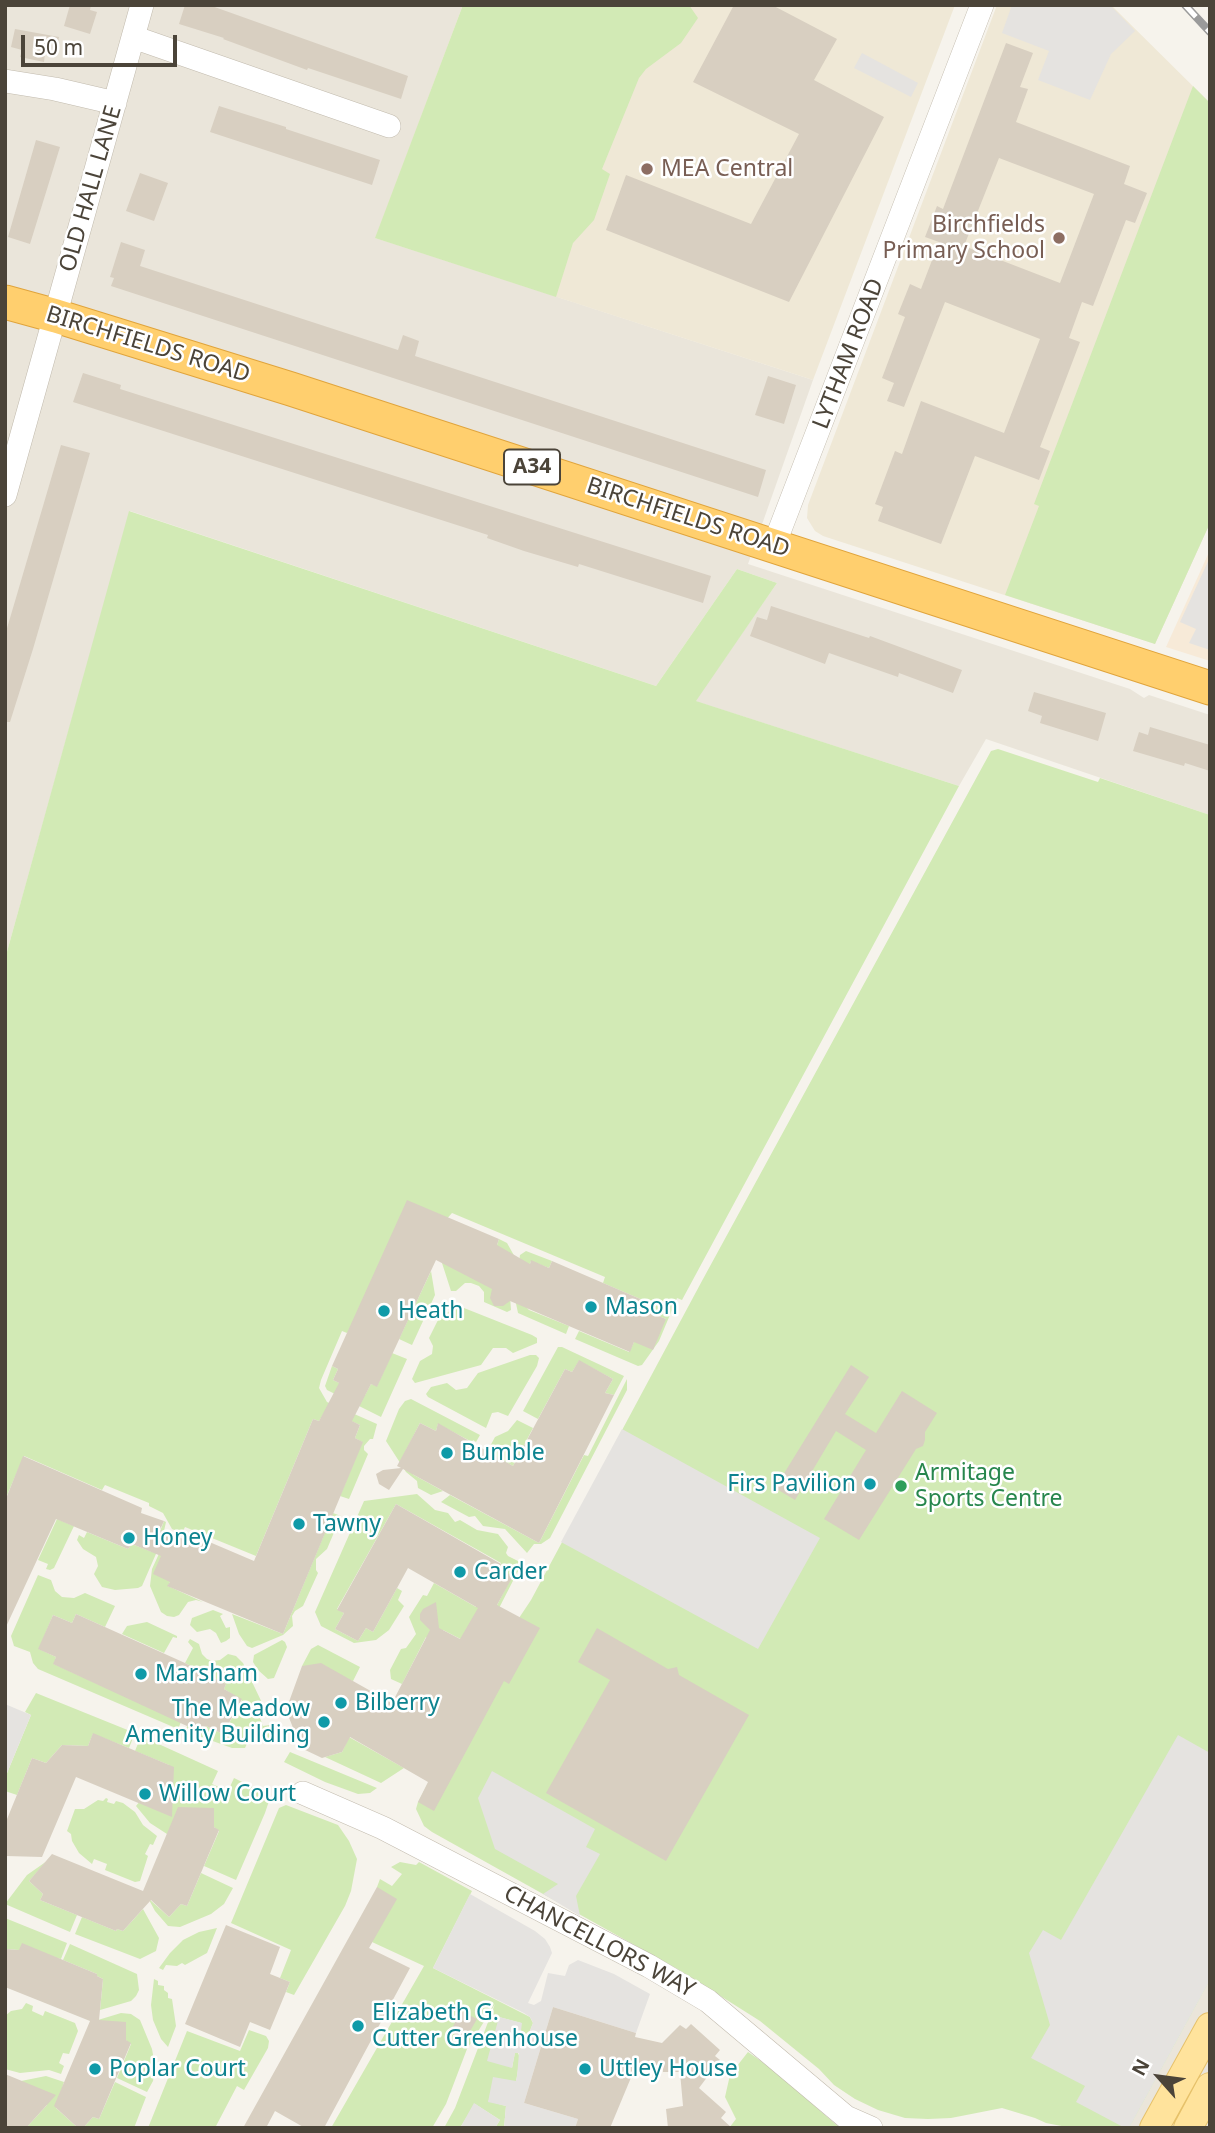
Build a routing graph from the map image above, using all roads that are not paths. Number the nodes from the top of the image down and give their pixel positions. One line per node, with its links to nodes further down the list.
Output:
1 (142, 5): 3 (street, OLD HALL LANE)
2 (982, 5): 10 (street, LYTHAM ROAD)
3 (133, 37): 5 (street, OLD HALL LANE); 6 (street)
4 (5, 81): 5 (street)
5 (115, 103): 8 (street, OLD HALL LANE)
6 (389, 126)
7 (5, 302): 8 (highway, BIRCHFIELDS ROAD / A34)
8 (56, 316): 9 (street, OLD HALL LANE); 10 (highway, BIRCHFIELDS ROAD / A34)
9 (5, 495)
10 (775, 545): 11 (highway, BIRCHFIELDS ROAD / A34)
11 (1210, 688)
12 (303, 1793): 15 (street, CHANCELLORS WAY)
13 (1210, 2026): 16 (main road)
14 (1210, 2087): 17 (main road)
15 (871, 2128)
16 (1154, 2128)
17 (1188, 2128)

